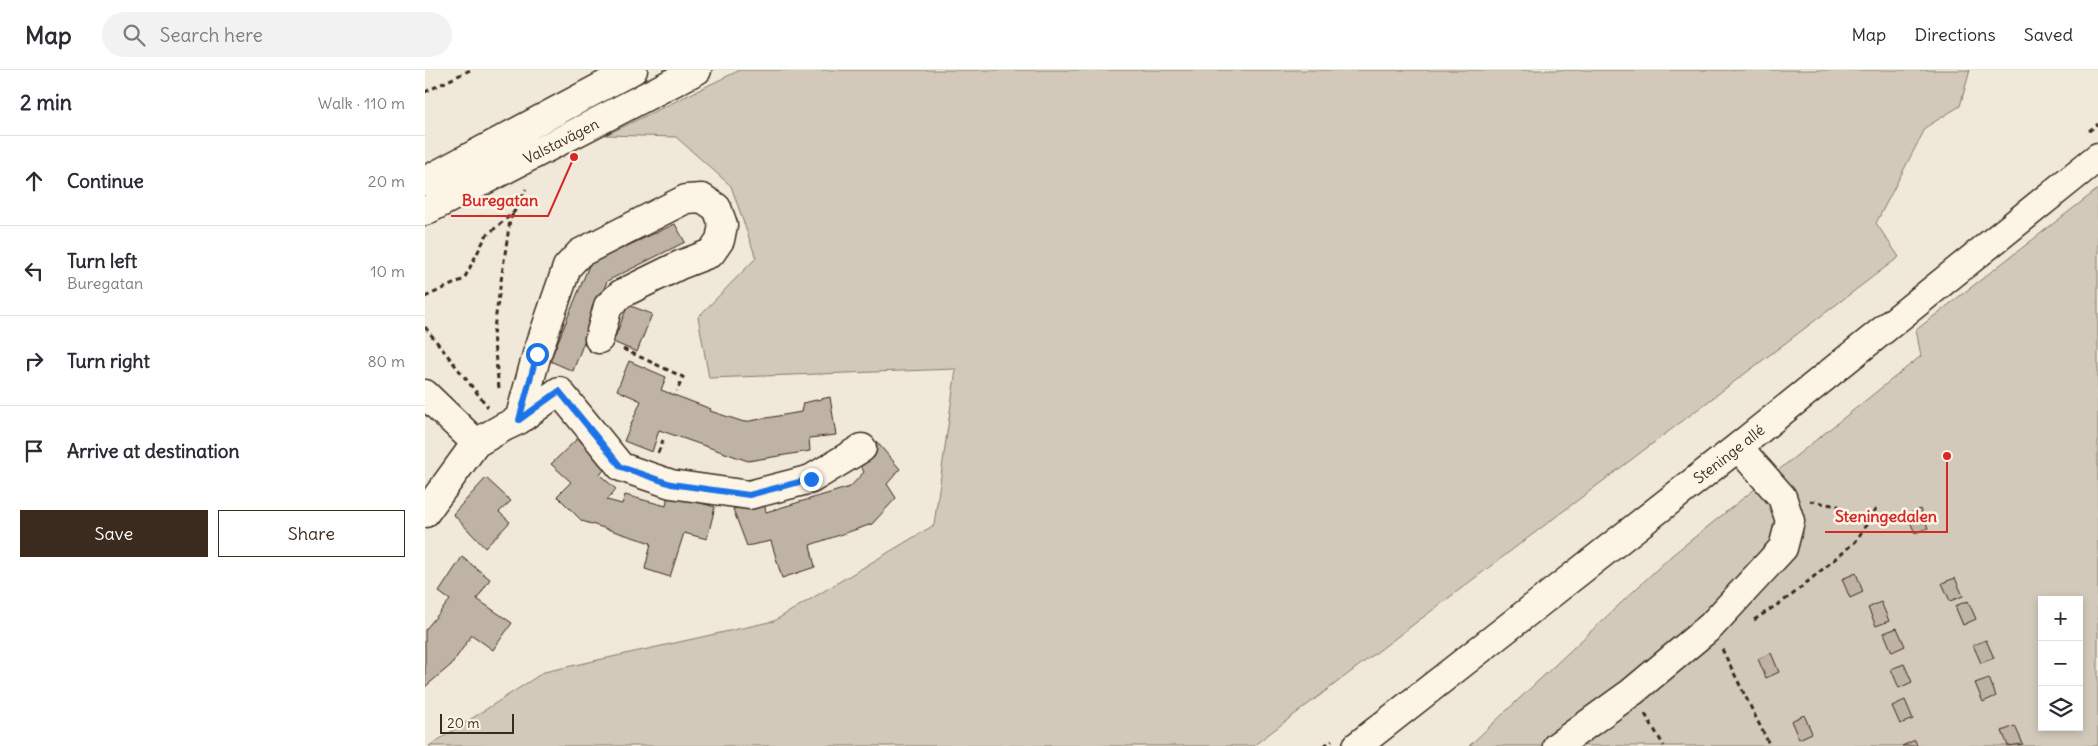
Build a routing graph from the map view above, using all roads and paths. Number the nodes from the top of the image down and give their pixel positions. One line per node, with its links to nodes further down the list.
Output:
1 (469, 70): 4 (path)
2 (633, 70): 6 (street, Valstavägen)
3 (697, 70): 8 (street, Valstavägen)
4 (425, 92)
5 (2098, 157): 17 (street, Steninge allé)
6 (425, 181)
7 (527, 189): 9 (path)
8 (425, 211)
9 (514, 212): 10 (path); 15 (path)
10 (425, 297)
11 (425, 327): 15 (path)
12 (599, 339): 13 (path); 15 (street)
13 (677, 391)
14 (425, 394): 16 (street)
15 (511, 424): 16 (street); 18 (street)
16 (476, 443): 21 (street)
17 (1738, 447): 19 (street); 26 (street, Steninge allé)
18 (862, 448)
19 (1782, 497): 22 (path); 24 (street)
20 (1877, 507): 22 (path)
21 (425, 513)
22 (1866, 525): 23 (path)
23 (1753, 621)
24 (1711, 626): 25 (street); 29 (path)
25 (1632, 692): 27 (street); 28 (path)
26 (1357, 746)
27 (1557, 746)
28 (1664, 746)
29 (1770, 746)

